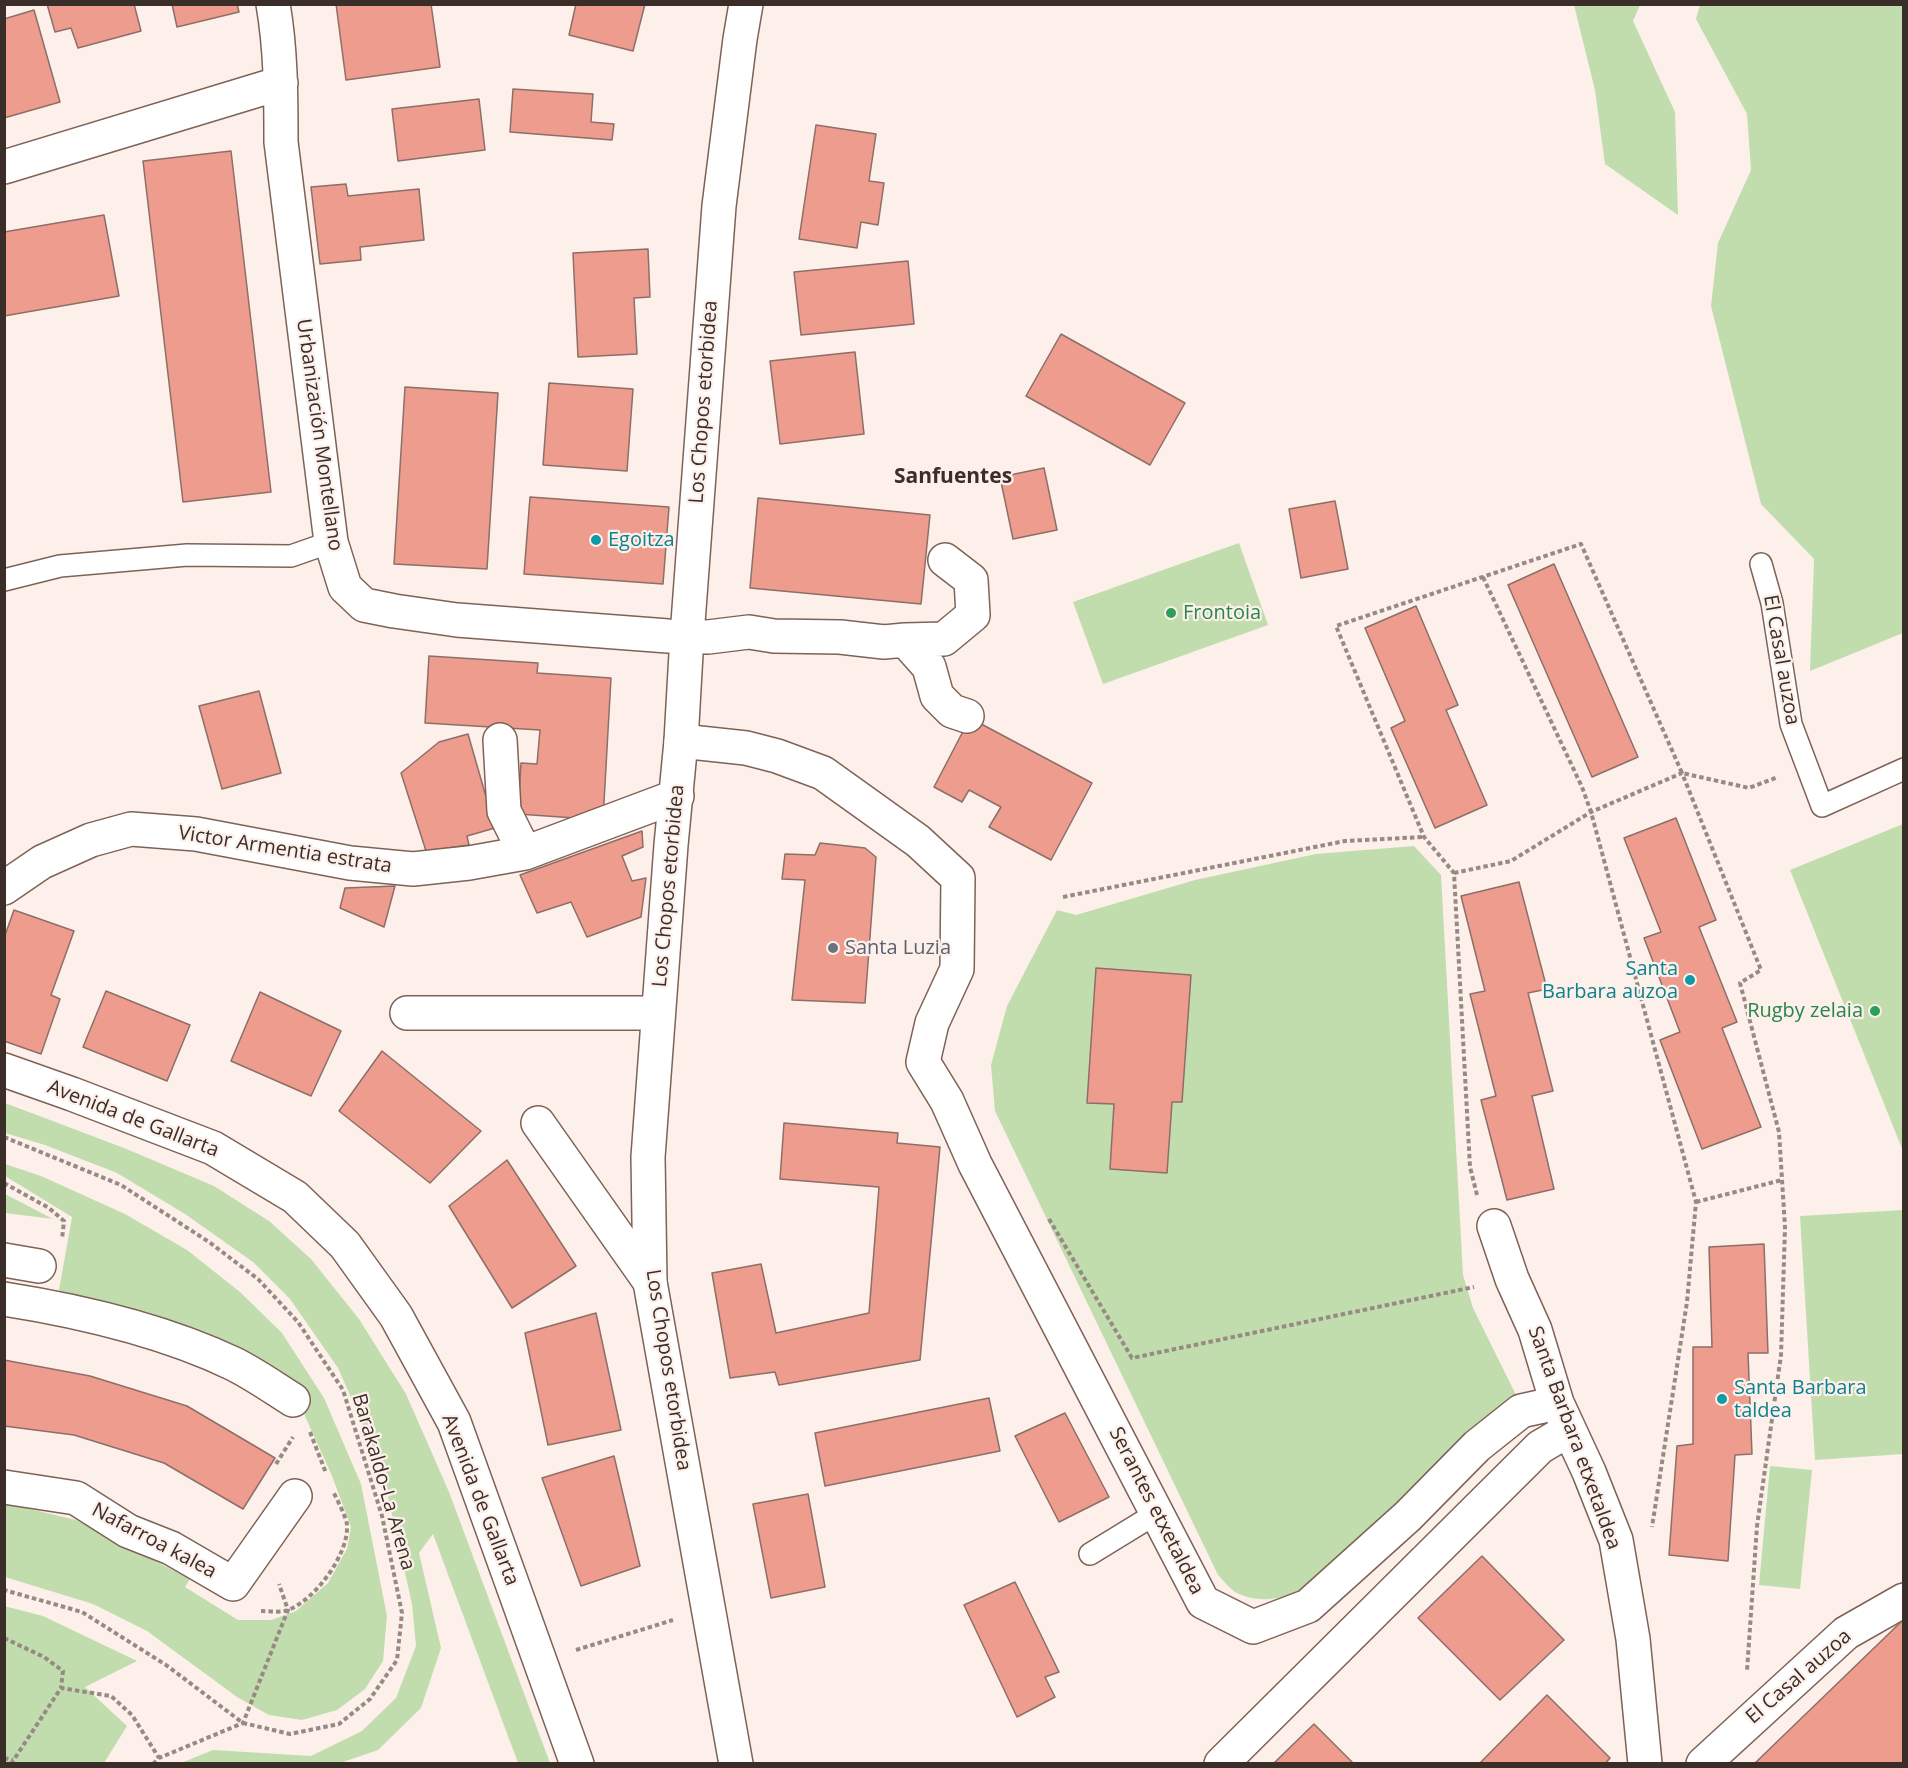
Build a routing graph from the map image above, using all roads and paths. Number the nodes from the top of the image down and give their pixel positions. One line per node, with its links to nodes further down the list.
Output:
1 (273, 4): 3 (street, Urbanización Montellano)
2 (746, 4): 10 (street, Los Chopos etorbidea)
3 (281, 83): 4 (street); 5 (street, Urbanización Montellano)
4 (4, 167)
5 (331, 542): 9 (lane); 10 (street, Urbanización Montellano)
6 (945, 560): 11 (street, Urbanización Montellano)
7 (1761, 564): 15 (lane, El Casal auzoa)
8 (1483, 577): 17 (path); 19 (path); 20 (path)
9 (4, 580)
10 (687, 636): 11 (street, Urbanización Montellano); 14 (street, Los Chopos etorbidea)
11 (905, 640): 12 (street)
12 (968, 716)
13 (500, 740): 21 (street)
14 (681, 741): 18 (street, Los Chopos etorbidea); 44 (street, Serantes etxetaldea)
15 (1807, 767): 16 (lane, El Casal auzoa); 17 (path)
16 (1904, 769)
17 (1682, 773): 19 (path); 30 (path)
18 (676, 796): 21 (street, Victor Armentia estrata); 26 (street, Los Chopos etorbidea)
19 (1591, 812): 22 (path); 31 (path)
20 (1424, 837): 22 (path); 24 (path)
21 (525, 853): 23 (street, Victor Armentia estrata)
22 (1454, 873): 33 (path)
23 (4, 888)
24 (1063, 897)
25 (407, 1012): 26 (street)
26 (658, 1012): 37 (street, Los Chopos etorbidea)
27 (4, 1070): 60 (street, Avenida de Gallarta)
28 (538, 1124): 37 (street)
29 (4, 1137): 55 (path, Barakaldo-La Arena)
30 (1782, 1180): 31 (path); 53 (path)
31 (1696, 1202): 45 (path)
32 (1045, 1213): 36 (path)
33 (1494, 1226): 36 (street, Santa Barbara etxetaldea)
34 (4, 1260): 35 (street)
35 (39, 1266)
36 (1512, 1279): 40 (street, Santa Barbara etxetaldea)
37 (650, 1282): 61 (street, Los Chopos etorbidea)
38 (4, 1299): 39 (street)
39 (296, 1414): 41 (path)
40 (1563, 1416): 44 (street, Serantes etxetaldea); 62 (street); 63 (street, Santa Barbara etxetaldea)
41 (275, 1466)
42 (4, 1487): 43 (street, Nafarroa kalea)
43 (295, 1496)
44 (1156, 1513): 46 (lane)
45 (1651, 1536)
46 (1090, 1554)
47 (4, 1590): 55 (path, Barakaldo-La Arena)
48 (1904, 1600): 64 (street, El Casal auzoa)
49 (288, 1610): 55 (path)
50 (682, 1617): 52 (path)
51 (4, 1638): 54 (path)
52 (576, 1650)
53 (1747, 1674)
54 (61, 1688): 57 (path); 58 (path)
55 (243, 1723): 57 (path)
56 (4, 1758): 58 (path)
57 (159, 1758): 59 (path)
58 (13, 1762)
59 (153, 1764)
60 (577, 1764)
61 (736, 1764)
62 (1221, 1764)
63 (1646, 1764)
64 (1703, 1764)

